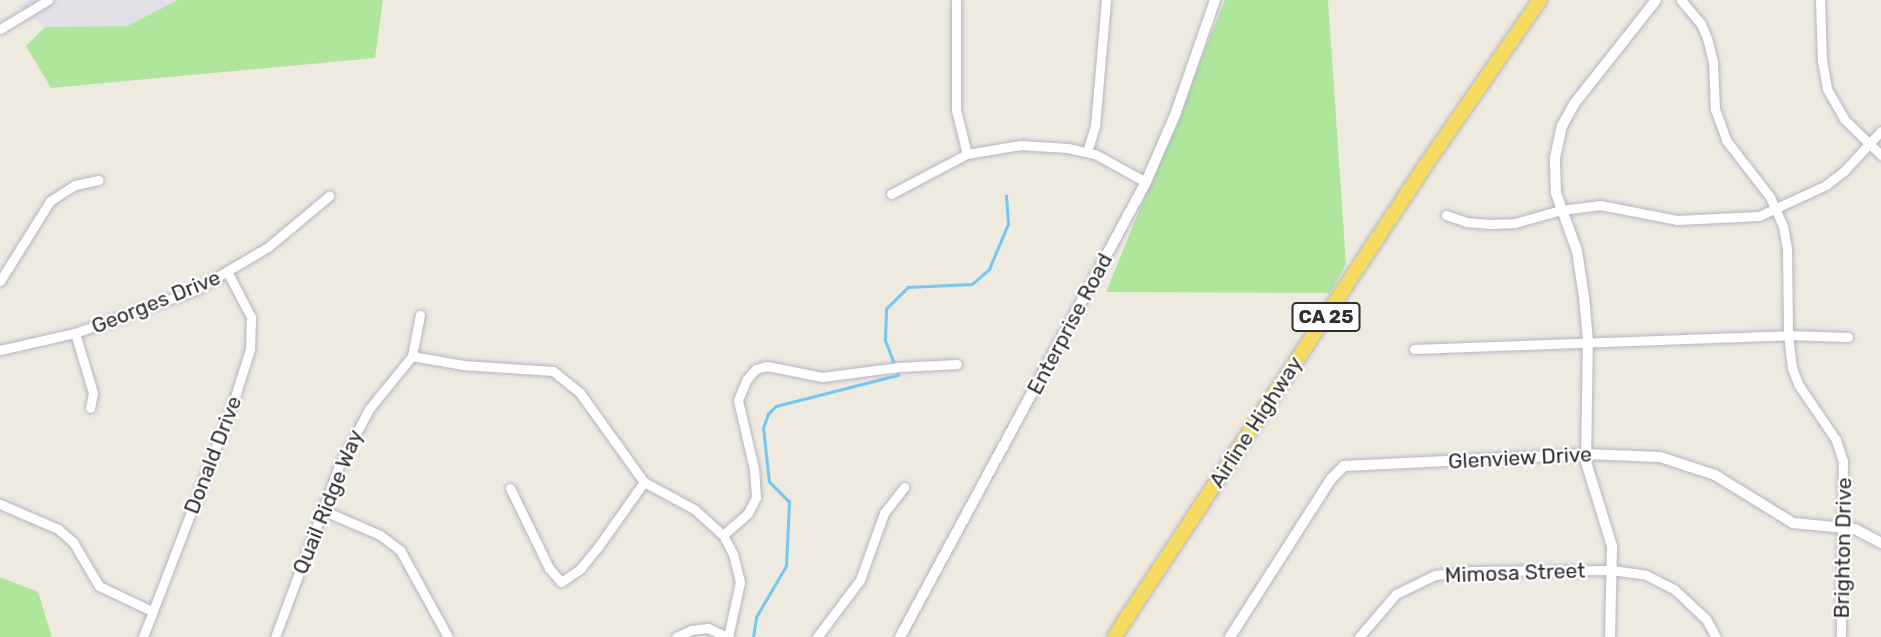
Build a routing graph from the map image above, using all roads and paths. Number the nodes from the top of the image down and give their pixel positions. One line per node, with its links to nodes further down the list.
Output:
1 (48, 0): 9 (street)
2 (956, 0): 13 (street)
3 (1106, 0): 12 (street)
4 (1215, 0): 16 (street, Enterprise Road)
5 (1540, 0): 52 (main road, Airline Highway / CA 25)
6 (1656, 0): 20 (street)
7 (1681, 0): 19 (street, Brighton Drive)
8 (1820, 0): 11 (street)
9 (0, 29)
10 (1881, 131): 11 (street)
11 (1868, 143): 14 (street); 19 (street)
12 (1087, 152): 13 (street); 16 (street)
13 (967, 154): 17 (street)
14 (1881, 155)
15 (98, 180): 23 (street)
16 (1146, 182): 51 (street, Enterprise Road)
17 (891, 194)
18 (329, 196): 22 (street, Georges Drive)
19 (1777, 209): 20 (street); 26 (street, Brighton Drive)
20 (1561, 210): 21 (street); 28 (street)
21 (1446, 215)
22 (228, 273): 25 (street, Georges Drive); 44 (street, Donald Drive)
23 (0, 281)
24 (419, 315): 31 (street)
25 (75, 333): 30 (street, Georges Drive); 33 (street)
26 (1788, 335): 27 (street); 28 (street); 40 (street, Brighton Drive)
27 (1848, 337)
28 (1588, 341): 29 (street); 34 (street)
29 (1414, 349)
30 (0, 350)
31 (412, 356): 35 (street); 39 (street, Quail Ridge Way)
32 (957, 363): 41 (street)
33 (90, 408)
34 (1586, 454): 40 (street, Glenview Drive); 43 (street); 53 (street, Glenview Drive)
35 (644, 482): 37 (street); 41 (street)
36 (904, 487): 50 (street)
37 (510, 488)
38 (0, 504): 44 (street)
39 (322, 510): 46 (street, Quail Ridge Way); 47 (street)
40 (1843, 528): 42 (street, Glenview Drive); 57 (street, Brighton Drive)
41 (723, 535): 49 (street)
42 (1881, 543)
43 (1612, 570): 54 (street, Mimosa Street); 55 (street); 56 (street, Mimosa Street)
44 (152, 611): 45 (street, Donald Drive)
45 (143, 637)
46 (275, 637)
47 (448, 637)
48 (676, 637): 49 (street)
49 (728, 637)
50 (817, 637)
51 (900, 637)
52 (1114, 637)
53 (1230, 637)
54 (1359, 637)
55 (1610, 637)
56 (1716, 637)
57 (1842, 637)

